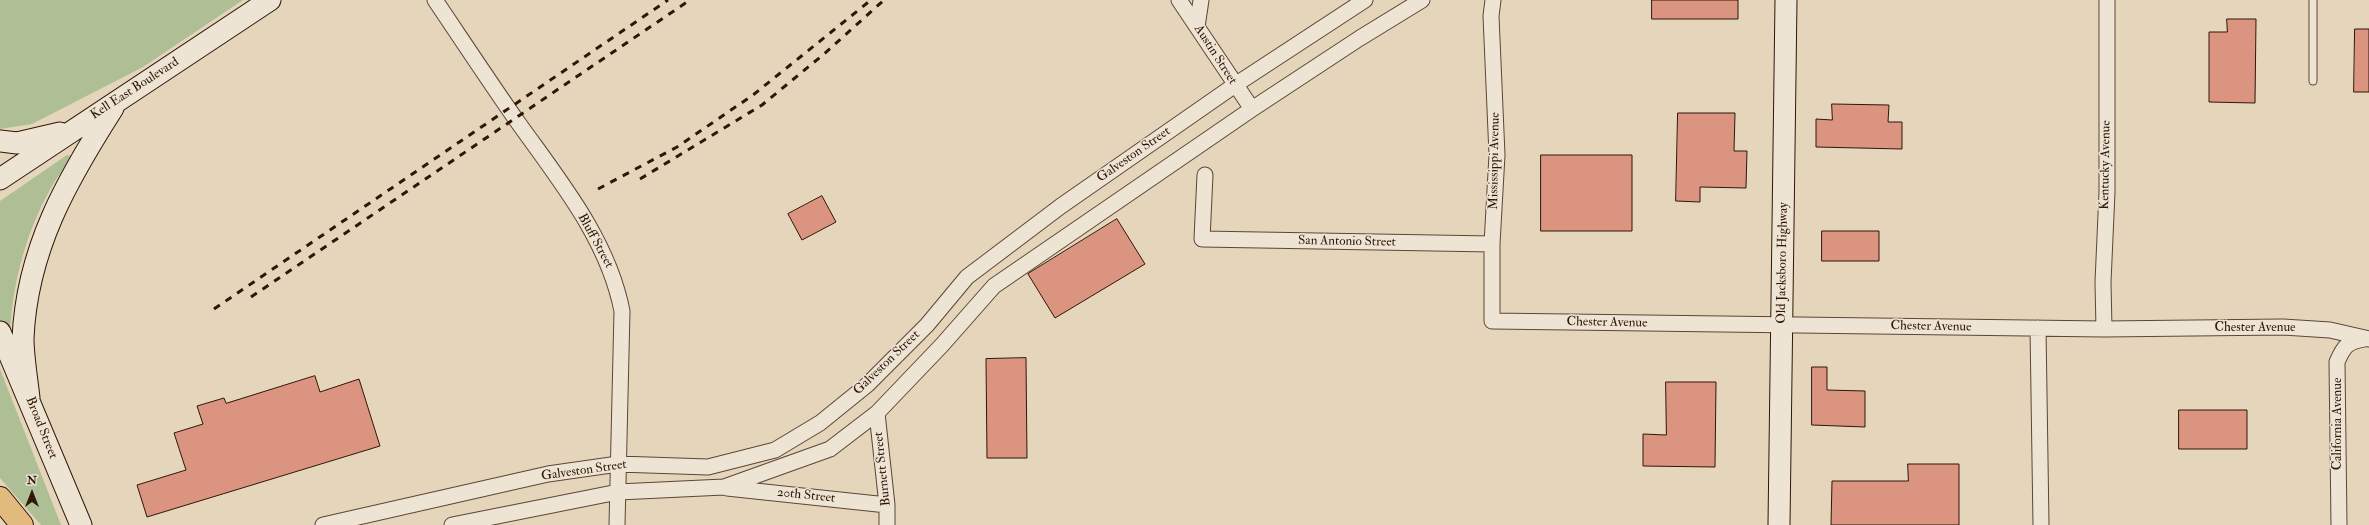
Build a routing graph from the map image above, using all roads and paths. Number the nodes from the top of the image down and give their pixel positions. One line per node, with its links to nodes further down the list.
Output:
1 (270, 0): 14 (main road, Kell East Boulevard)
2 (435, 0): 29 (street, Bluff Street)
3 (1179, 0): 11 (street, Austin Street)
4 (1201, 0): 11 (street)
5 (1365, 0): 13 (street, Galveston Street)
6 (1422, 0): 15 (street, Galveston Street)
7 (1493, 0): 20 (street, Mississippi Avenue)
8 (1786, 0): 22 (main road, Old Jacksboro Highway)
9 (2107, 0): 24 (street, Kentucky Avenue)
10 (2312, 0): 12 (lane)
11 (1197, 27): 13 (street, Austin Street)
12 (2312, 81)
13 (1235, 85): 15 (street, Austin Street); 29 (street, Galveston Street)
14 (117, 101): 16 (main road, Kell East Boulevard); 27 (main road)
15 (1252, 109): 28 (street, Galveston Street)
16 (72, 131): 17 (main road); 19 (main road, Kell East Boulevard)
17 (0, 141)
18 (1204, 175): 20 (street, San Antonio Street)
19 (0, 179)
20 (1492, 244): 21 (street, Mississippi Avenue)
21 (1492, 321): 22 (street, Chester Avenue)
22 (1782, 326): 23 (street, Chester Avenue); 40 (main road, Old Jacksboro Highway)
23 (2038, 328): 24 (street, Chester Avenue); 41 (street)
24 (2104, 329): 26 (street, Chester Avenue)
25 (0, 332): 27 (main road, Broad Street)
26 (2366, 339): 42 (street, California Avenue)
27 (29, 398): 35 (main road, Broad Street)
28 (877, 413): 30 (street, Galveston Street); 33 (street, Burnett Street)
29 (618, 464): 31 (street, Bluff Street); 36 (street, Galveston Street)
30 (724, 487): 31 (street, Galveston Street); 33 (street, 20th Street)
31 (618, 492): 37 (street, Galveston Street); 38 (street, Bluff Street)
32 (0, 498): 34 (highway)
33 (887, 504): 39 (street, Burnett Street)
34 (22, 525)
35 (81, 525)
36 (324, 525)
37 (452, 525)
38 (617, 525)
39 (887, 525)
40 (1779, 525)
41 (2041, 525)
42 (2339, 525)

